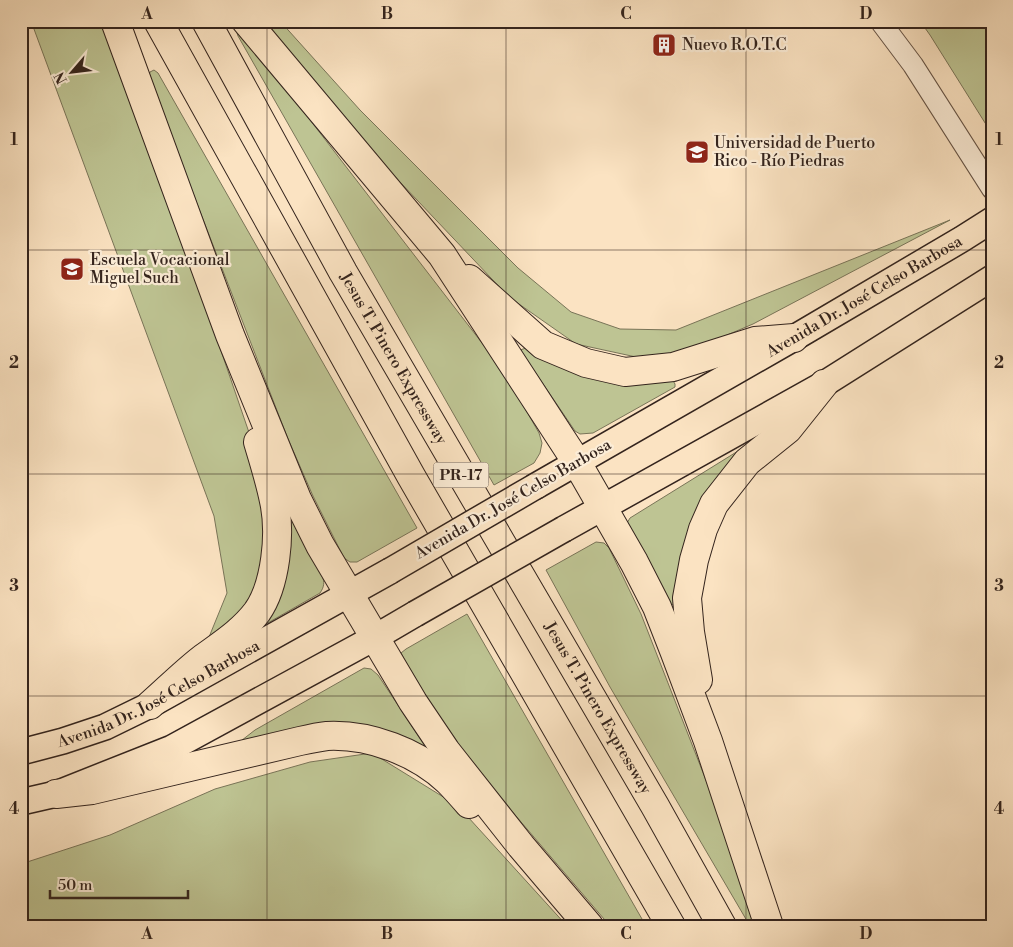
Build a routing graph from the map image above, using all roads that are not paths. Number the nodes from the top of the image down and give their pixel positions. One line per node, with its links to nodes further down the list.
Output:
1 (115, 21): 10 (highway)
2 (158, 21): 24 (highway, PR-17)
3 (206, 21): 25 (highway, Jesus T. Pinero Expressway / PR-17)
4 (246, 21): 8 (highway)
5 (880, 21): 6 (street)
6 (992, 189)
7 (992, 220): 11 (main road, Avenida Dr. José Celso Barbosa)
8 (442, 255): 11 (highway); 13 (highway)
9 (992, 278): 12 (main road)
10 (230, 334): 15 (highway); 17 (highway)
11 (794, 338): 13 (main road, Avenida Dr. José Celso Barbosa)
12 (824, 384): 14 (main road); 18 (highway)
13 (576, 461): 14 (highway); 15 (main road, Avenida Dr. José Celso Barbosa, bridge)
14 (604, 508): 16 (main road, bridge); 18 (highway)
15 (348, 594): 16 (highway); 17 (main road, Avenida Dr. José Celso Barbosa)
16 (374, 638): 20 (main road); 22 (highway)
17 (150, 705): 19 (main road, Avenida Dr. José Celso Barbosa)
18 (708, 741): 26 (highway)
19 (21, 752)
20 (56, 794): 21 (main road); 22 (highway)
21 (21, 802)
22 (521, 846): 23 (highway)
23 (588, 926)
24 (671, 926)
25 (722, 926)
26 (768, 926)

